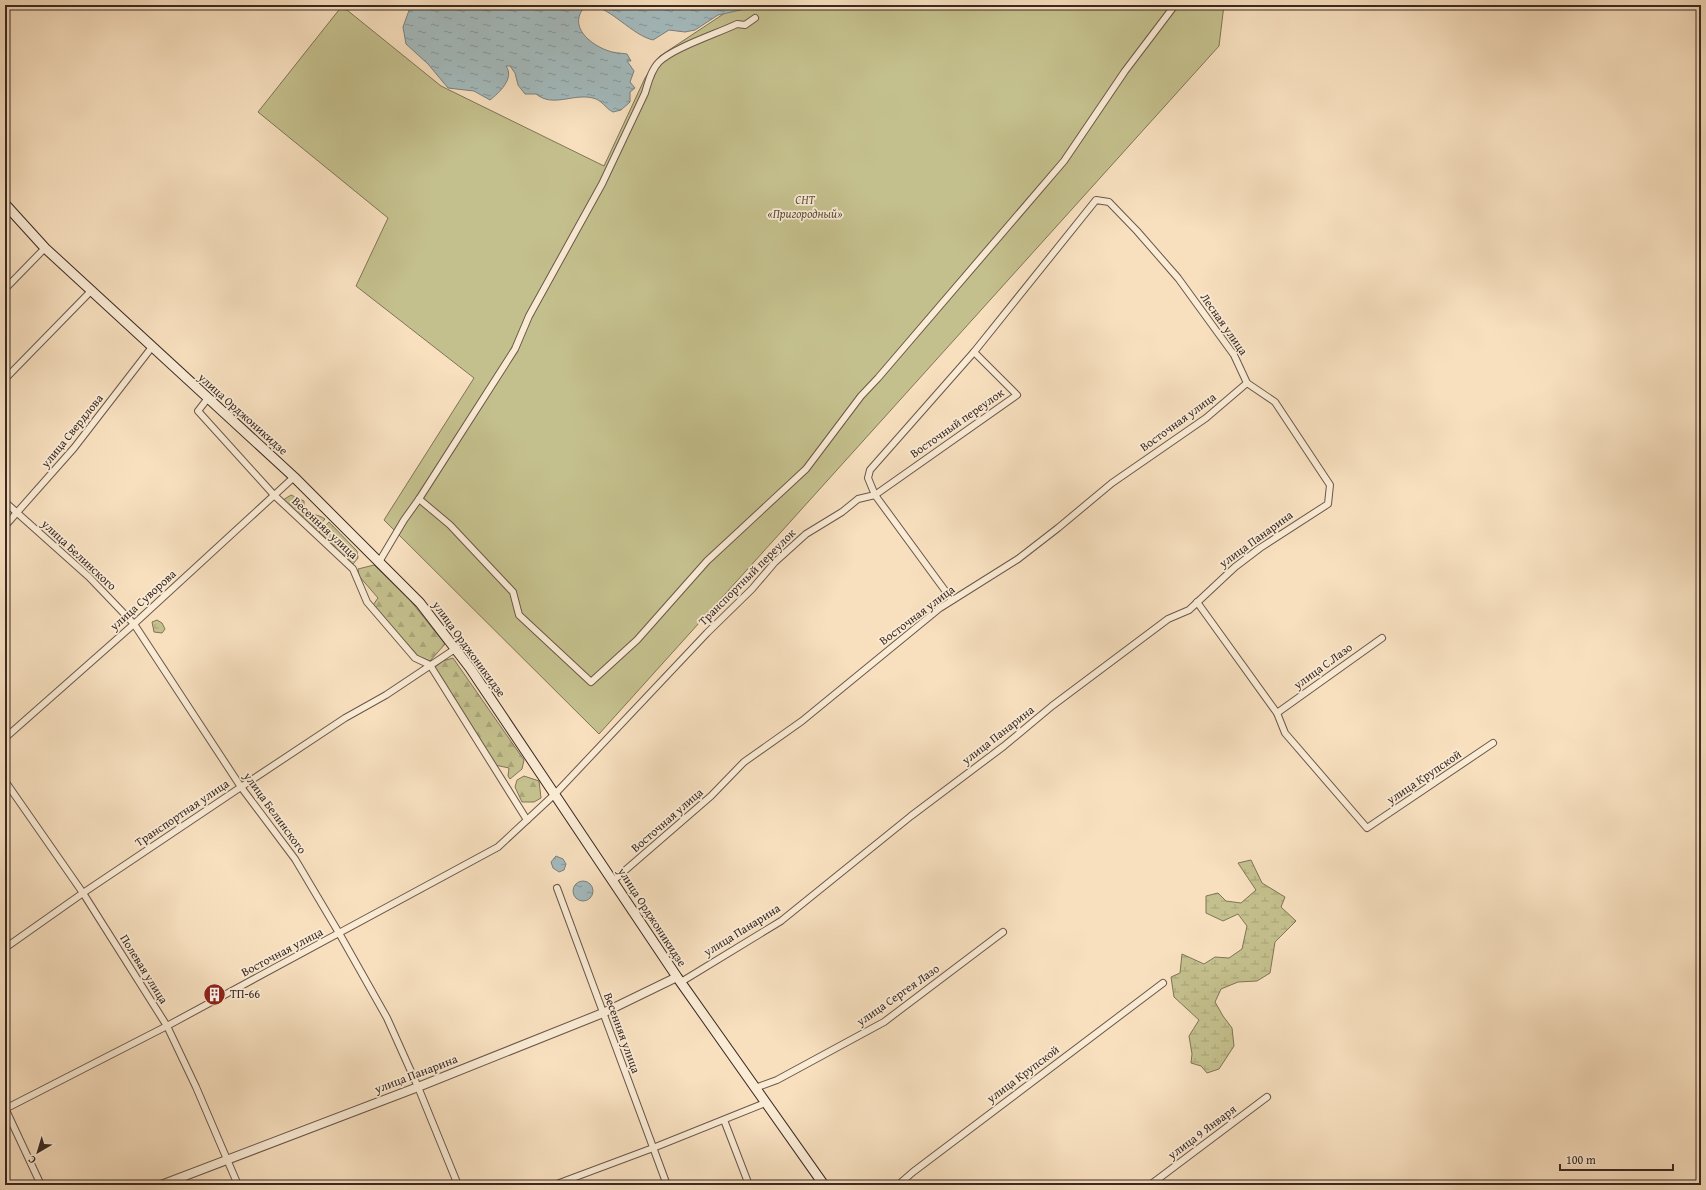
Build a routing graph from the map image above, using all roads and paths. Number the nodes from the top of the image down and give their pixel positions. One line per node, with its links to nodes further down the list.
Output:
1 (1175, 5): 15 (street)
2 (755, 18): 15 (street)
3 (5, 204): 4 (main road, улица Орджоникидзе)
4 (45, 248): 5 (street); 6 (main road, улица Орджоникидзе)
5 (5, 289)
6 (91, 291): 7 (main road, улица Орджоникидзе); 9 (street)
7 (152, 347): 11 (main road, улица Орджоникидзе); 17 (street, улица Свердлова)
8 (974, 352): 10 (street, Лесная улица); 14 (street); 14 (street, Восточный переулок)
9 (5, 379)
10 (1247, 383): 20 (street, Восточная улица); 21 (street, улица Панарина)
11 (208, 398): 12 (main road, улица Орджоникидзе); 13 (street, Весенняя улица)
12 (294, 477): 13 (street, улица Суворова); 19 (main road, улица Орджоникидзе)
13 (274, 495): 22 (street, улица Суворова); 25 (street, Весенняя улица)
14 (875, 495): 20 (street); 31 (street, Транспортный переулок)
15 (420, 499): 19 (street)
16 (5, 502): 17 (street, улица Белинского)
17 (17, 513): 18 (street, улица Свердлова); 22 (street, улица Белинского)
18 (5, 526)
19 (379, 562): 24 (main road, улица Орджоникидзе)
20 (952, 600): 33 (street, Восточная улица)
21 (1197, 602): 26 (street); 39 (street, улица Панарина)
22 (134, 624): 27 (street, улица Суворова); 30 (street, улица Белинского)
23 (1382, 638): 26 (street, улица С.Лазо)
24 (455, 649): 25 (street, Транспортная улица); 31 (main road, улица Орджоникидзе)
25 (430, 666): 30 (street, Транспортная улица); 32 (street, Весенняя улица)
26 (1277, 713): 28 (street, улица Крупской)
27 (5, 738)
28 (1493, 743)
29 (5, 781): 35 (street, Полевая улица)
30 (241, 787): 35 (street, Транспортная улица); 37 (street, улица Белинского)
31 (555, 794): 32 (street, Восточная улица); 33 (main road, улица Орджоникидзе)
32 (527, 820): 37 (street, Восточная улица)
33 (614, 880): 39 (main road, улица Орджоникидзе)
34 (557, 888): 41 (street, Весенняя улица)
35 (83, 893): 38 (street, Транспортная улица); 42 (street, Полевая улица)
36 (1003, 932): 44 (street, улица Сергея Лазо)
37 (339, 933): 42 (street, Восточная улица); 43 (street, улица Белинского)
38 (5, 948)
39 (679, 979): 41 (street, улица Панарина); 44 (main road, улица Орджоникидзе)
40 (1163, 983): 59 (street, улица Крупской)
41 (603, 1013): 43 (street, улица Панарина); 49 (street, Весенняя улица)
42 (167, 1026): 47 (street, Восточная улица); 50 (street, Полевая улица)
43 (418, 1086): 50 (street, улица Панарина); 55 (street, улица Белинского)
44 (755, 1088): 46 (main road, улица Орджоникидзе)
45 (1267, 1097): 60 (street, улица 9 Января)
46 (765, 1103): 48 (street); 58 (main road, улица Орджоникидзе)
47 (5, 1109): 52 (street)
48 (724, 1120): 49 (street); 57 (street)
49 (653, 1148): 51 (street); 56 (street, Весенняя улица)
50 (227, 1159): 53 (street, улица Панарина); 54 (street, Полевая улица)
51 (558, 1184)
52 (41, 1185)
53 (161, 1185)
54 (238, 1185)
55 (458, 1185)
56 (667, 1185)
57 (749, 1185)
58 (824, 1185)
59 (898, 1185)
60 (1150, 1185)

